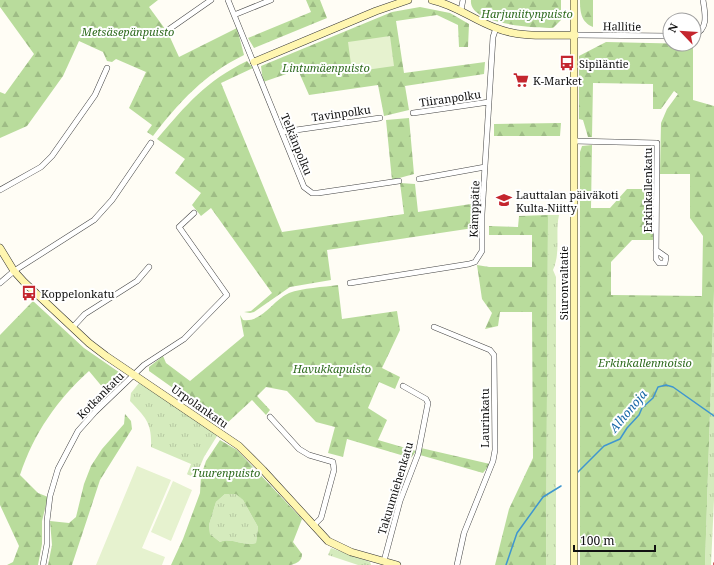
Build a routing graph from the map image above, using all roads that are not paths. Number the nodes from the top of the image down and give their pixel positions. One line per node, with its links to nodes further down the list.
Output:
1 (211, 0): 13 (street)
2 (228, 0): 11 (street, Telkänpolku)
3 (271, 0): 11 (street)
4 (408, 0): 9 (main road)
5 (432, 0): 10 (main road)
6 (464, 0): 10 (street)
7 (574, 0): 15 (main road, Siuronvaltatie)
8 (703, 0): 14 (street)
9 (400, 1): 17 (main road)
10 (461, 10): 12 (main road)
11 (234, 15): 17 (street, Telkänpolku)
12 (496, 28): 15 (main road); 19 (street, Kämppätie)
13 (168, 30)
14 (702, 31)
15 (575, 35): 16 (street, Hallitie); 23 (main road, Siuronvaltatie)
16 (662, 36)
17 (254, 62): 22 (street, Telkänpolku)
18 (107, 68): 28 (street)
19 (489, 102): 20 (street, Tiiranpolku); 25 (street, Kämppätie)
20 (413, 113)
21 (380, 118): 22 (street, Tavinpolku)
22 (282, 132): 27 (street, Telkänpolku)
23 (574, 141): 31 (street, Erkinkallenkatu); 46 (main road, Siuronvaltatie)
24 (151, 144): 33 (street)
25 (486, 168): 26 (street); 35 (street, Kämppätie)
26 (419, 178)
27 (399, 181)
28 (0, 190)
29 (194, 213): 38 (street, Kotkankatu)
30 (0, 248): 33 (main road, Urpolankatu)
31 (656, 250)
32 (149, 267): 36 (street)
33 (14, 272): 34 (street); 36 (main road, Urpolankatu)
34 (0, 282)
35 (350, 283)
36 (73, 327): 38 (main road, Urpolankatu)
37 (434, 327): 45 (street, Laurinkatu)
38 (134, 375): 41 (main road, Urpolankatu); 43 (street, Kotkankatu)
39 (403, 386): 42 (street, Takuumiehenkatu)
40 (270, 417): 41 (street)
41 (313, 526): 42 (main road, Urpolankatu)
42 (384, 561): 44 (main road, Urpolankatu)
43 (43, 565)
44 (398, 565)
45 (457, 565)
46 (574, 565)

